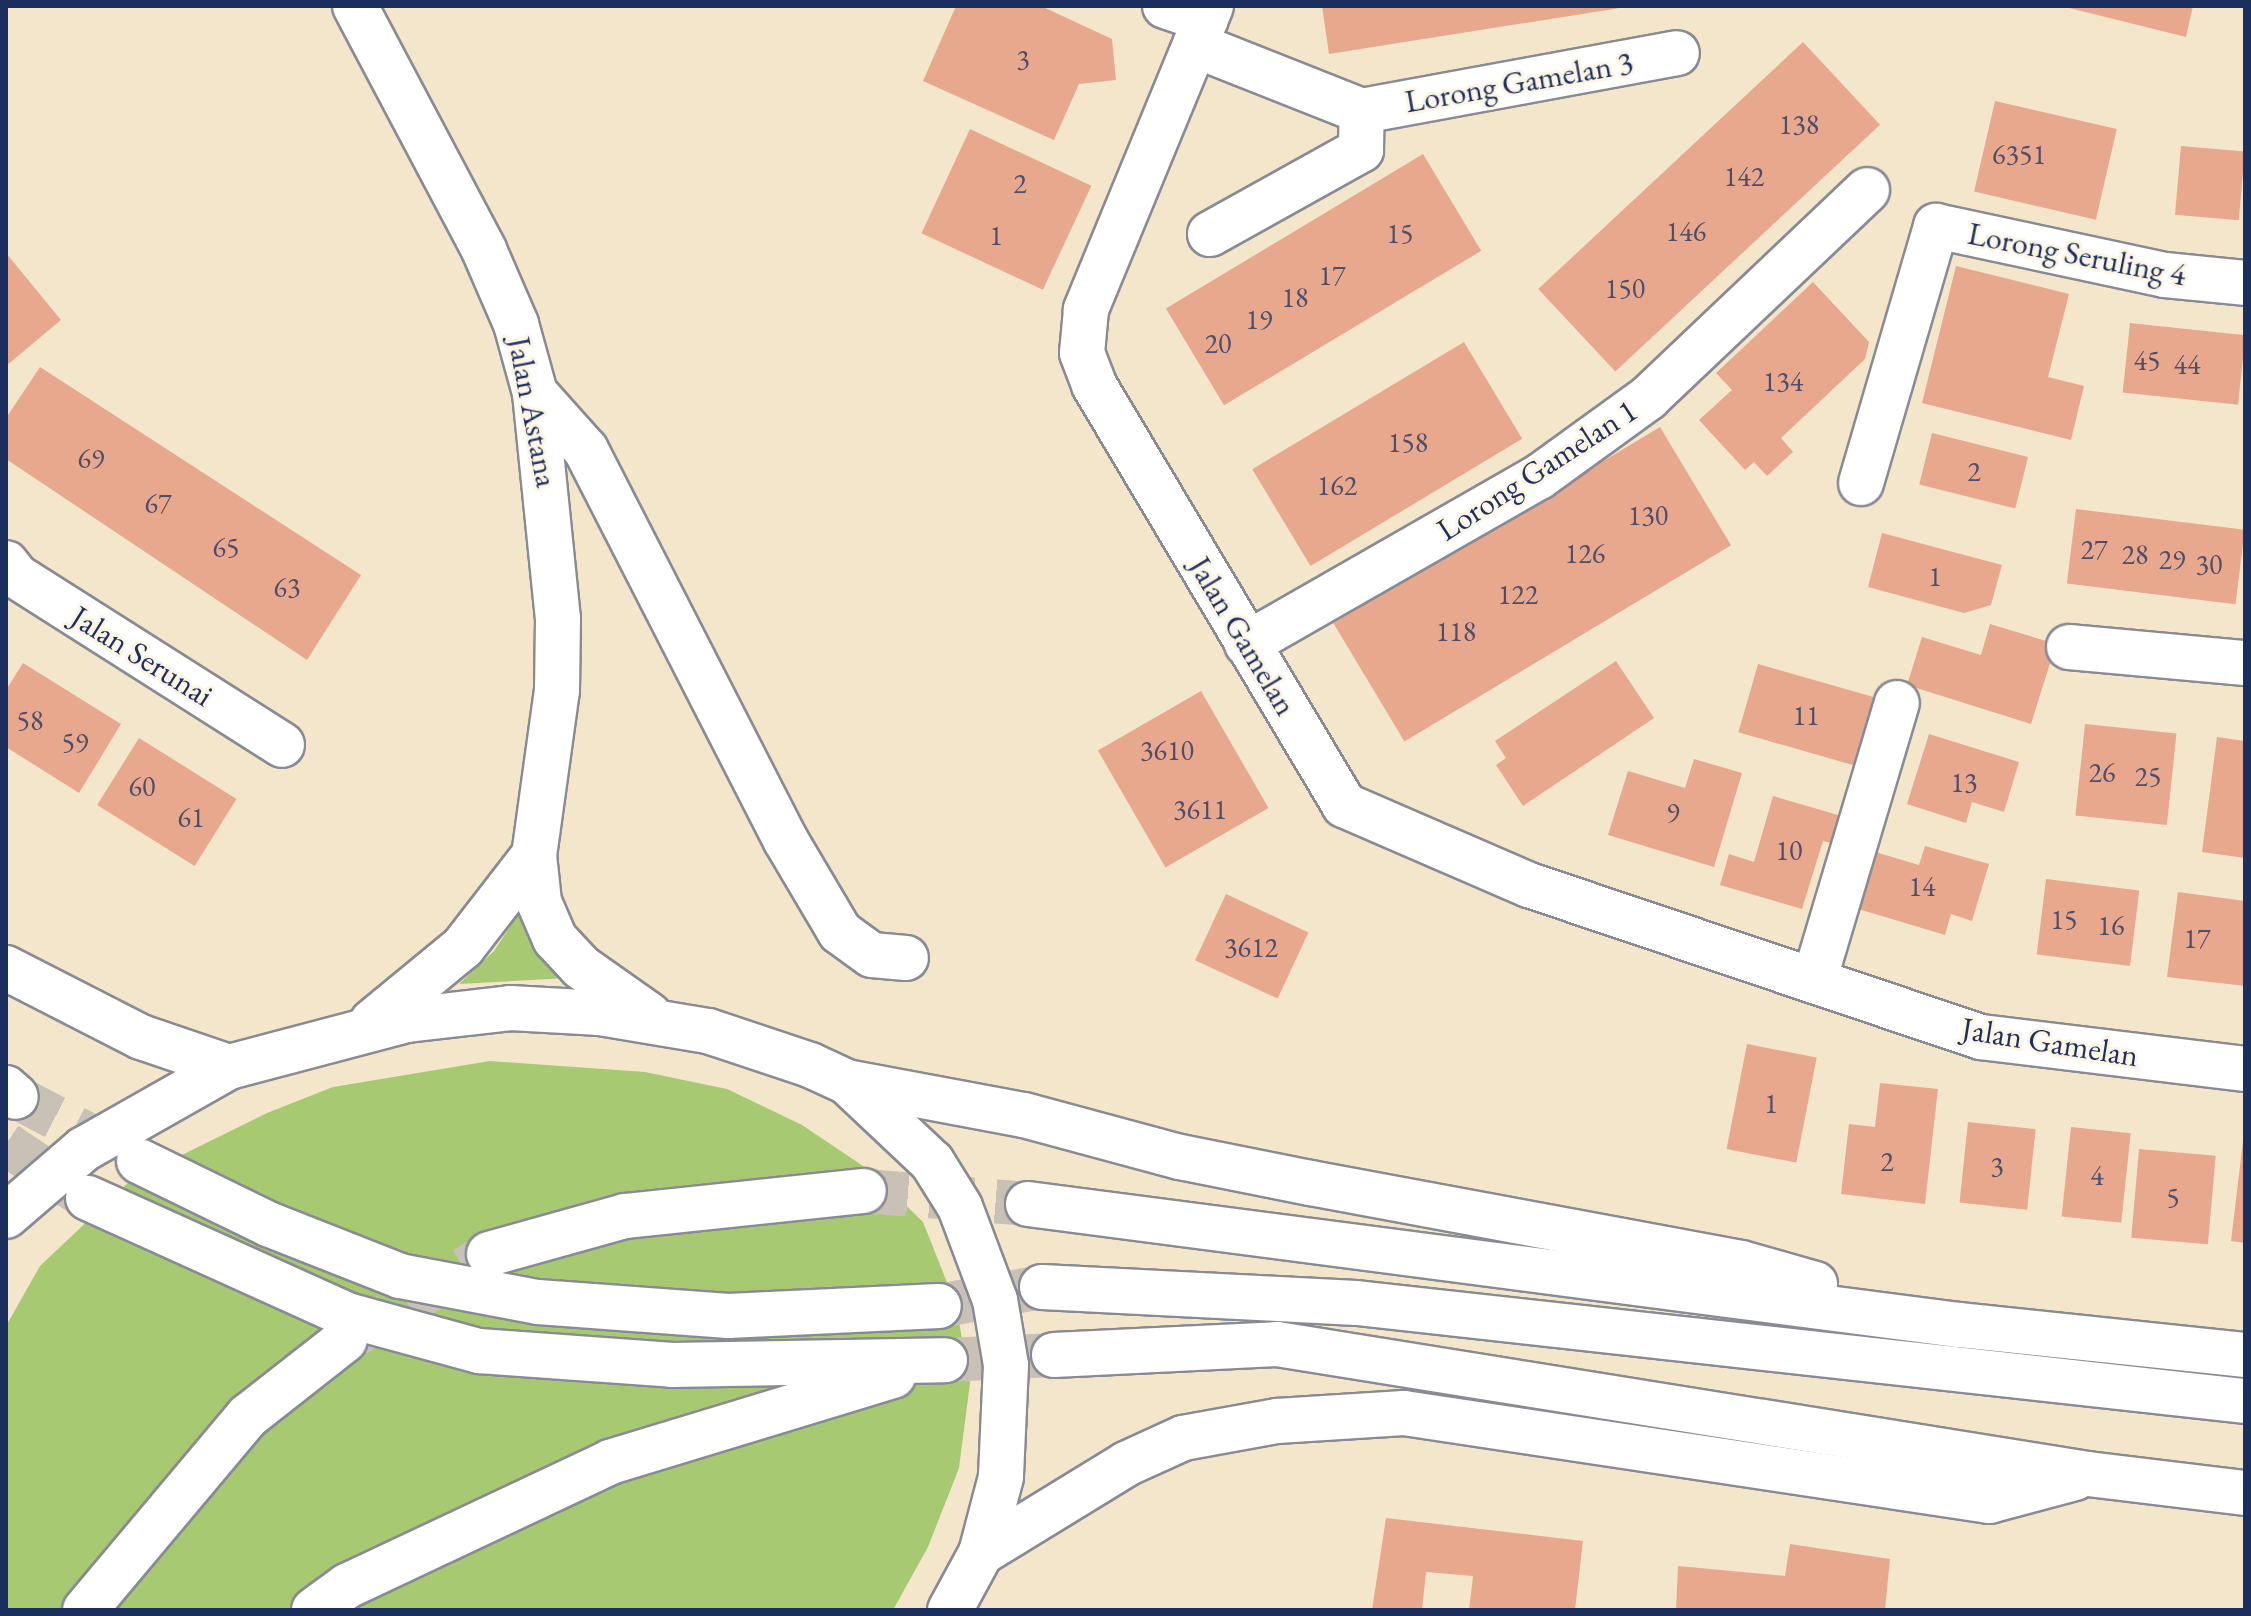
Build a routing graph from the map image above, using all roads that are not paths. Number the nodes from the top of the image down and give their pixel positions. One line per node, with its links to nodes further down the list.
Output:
1 (355, 6): 9 (main road, Jalan Astana)
2 (1165, 6): 3 (main road, Lorong Gamelan 3)
3 (1204, 24): 5 (main road, Lorong Gamelan 3); 12 (main road, Jalan Gamelan)
4 (1677, 53): 5 (main road, Lorong Gamelan 3)
5 (1362, 111): 7 (main road, Lorong Gamelan 3)
6 (1867, 190): 12 (main road, Lorong Gamelan 1)
7 (1210, 234)
8 (2245, 283): 10 (main road, Lorong Seruling 4)
9 (535, 393): 17 (main road, Jalan Astana); 18 (main road)
10 (1861, 483)
11 (6, 563): 16 (main road, Jalan Serunai)
12 (1247, 644): 20 (main road, Jalan Gamelan)
13 (2069, 647): 14 (main road)
14 (2245, 663)
15 (1897, 703): 20 (main road)
16 (282, 745)
17 (534, 855): 21 (main road, Jalan Astana); 22 (main road)
18 (906, 958)
19 (6, 968): 23 (main road)
20 (1814, 981): 24 (main road, Jalan Gamelan)
21 (658, 1020): 22 (main road); 25 (main road)
22 (358, 1032): 23 (main road)
23 (229, 1067): 30 (main road)
24 (2245, 1069)
25 (847, 1082): 34 (main road); 41 (main road)
26 (139, 1161): 33 (main road)
27 (864, 1191): 31 (main road)
28 (88, 1198): 43 (main road)
29 (1028, 1204): 34 (main road)
30 (6, 1216)
31 (489, 1254)
32 (1042, 1287): 38 (main road)
33 (939, 1306)
34 (1959, 1325): 37 (main road)
35 (345, 1340): 42 (main road)
36 (1054, 1355): 39 (main road)
37 (2245, 1355)
38 (2245, 1401)
39 (2088, 1474): 40 (main road); 41 (main road)
40 (2245, 1493)
41 (981, 1553): 44 (main road)
42 (85, 1610)
43 (314, 1610)
44 (950, 1610)

